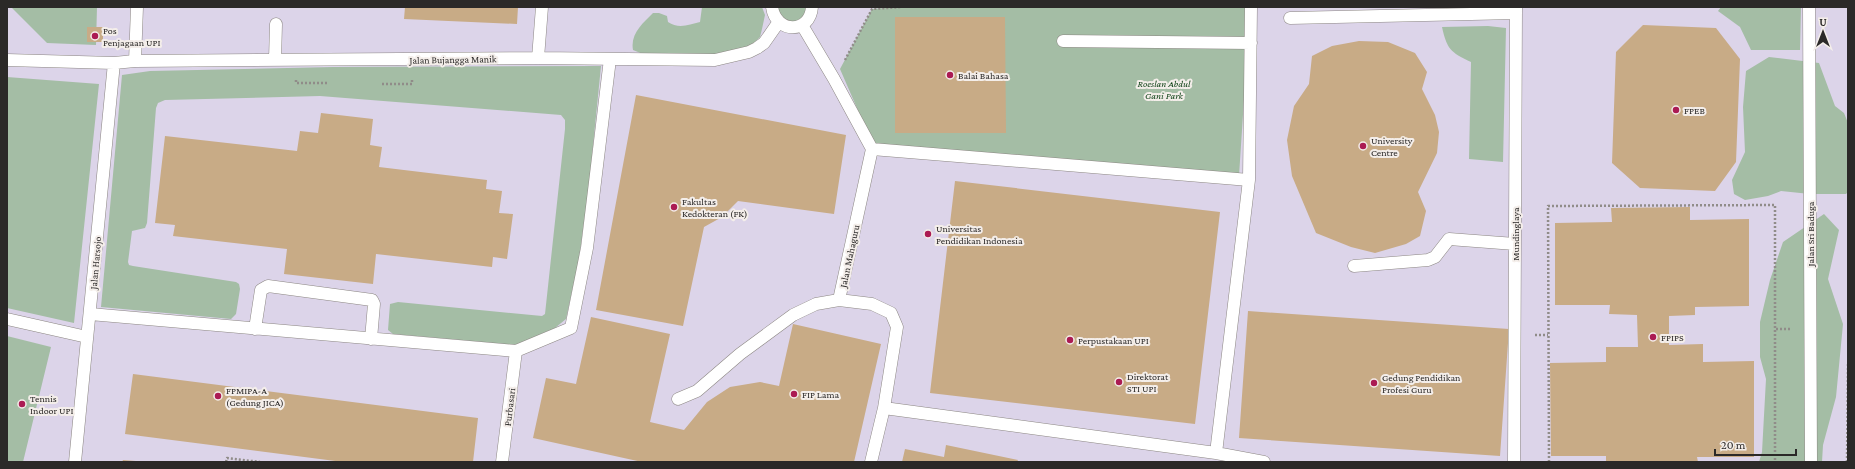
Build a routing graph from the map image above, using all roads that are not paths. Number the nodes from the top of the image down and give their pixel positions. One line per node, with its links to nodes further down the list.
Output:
1 (137, 7): 18 (lane)
2 (542, 7): 14 (lane)
3 (772, 7): 9 (lane)
4 (812, 7): 11 (lane)
5 (1252, 7): 13 (lane)
6 (1809, 7): 39 (lane, Jalan Sri Baduga)
7 (1516, 10): 8 (lane); 22 (lane, Mundinglaya)
8 (1290, 18)
9 (778, 23): 11 (lane); 15 (lane, Jalan Bujangga Manik)
10 (276, 24): 17 (lane)
11 (802, 25): 20 (lane)
12 (1063, 41): 13 (lane)
13 (1251, 43): 21 (lane)
14 (538, 58): 15 (lane, Jalan Bujangga Manik); 17 (lane, Jalan Bujangga Manik)
15 (610, 58): 30 (lane)
16 (7, 60): 19 (lane, Jalan Bujangga Manik)
17 (275, 60): 18 (lane, Jalan Bujangga Manik)
18 (135, 61): 19 (lane, Jalan Bujangga Manik)
19 (114, 63): 25 (lane, Jalan Harsojo)
20 (872, 149): 21 (lane); 24 (lane, Jalan Mahaguru)
21 (1249, 180): 33 (lane)
22 (1515, 244): 23 (lane); 38 (lane, Mundinglaya)
23 (1354, 266)
24 (839, 300): 31 (lane); 32 (lane, Jalan Mahaguru)
25 (90, 314): 27 (lane); 28 (lane, Jalan Harsojo)
26 (7, 319): 28 (lane)
27 (255, 329): 29 (lane); 29 (lane)
28 (87, 337): 34 (lane, Jalan Harsojo)
29 (371, 339): 30 (lane)
30 (516, 351): 35 (lane, Purbasari)
31 (678, 399)
32 (884, 408): 33 (lane); 36 (lane, Jalan Mahaguru)
33 (1216, 453): 37 (lane)
34 (75, 462)
35 (502, 462)
36 (871, 462)
37 (1264, 462)
38 (1514, 462)
39 (1811, 462)

